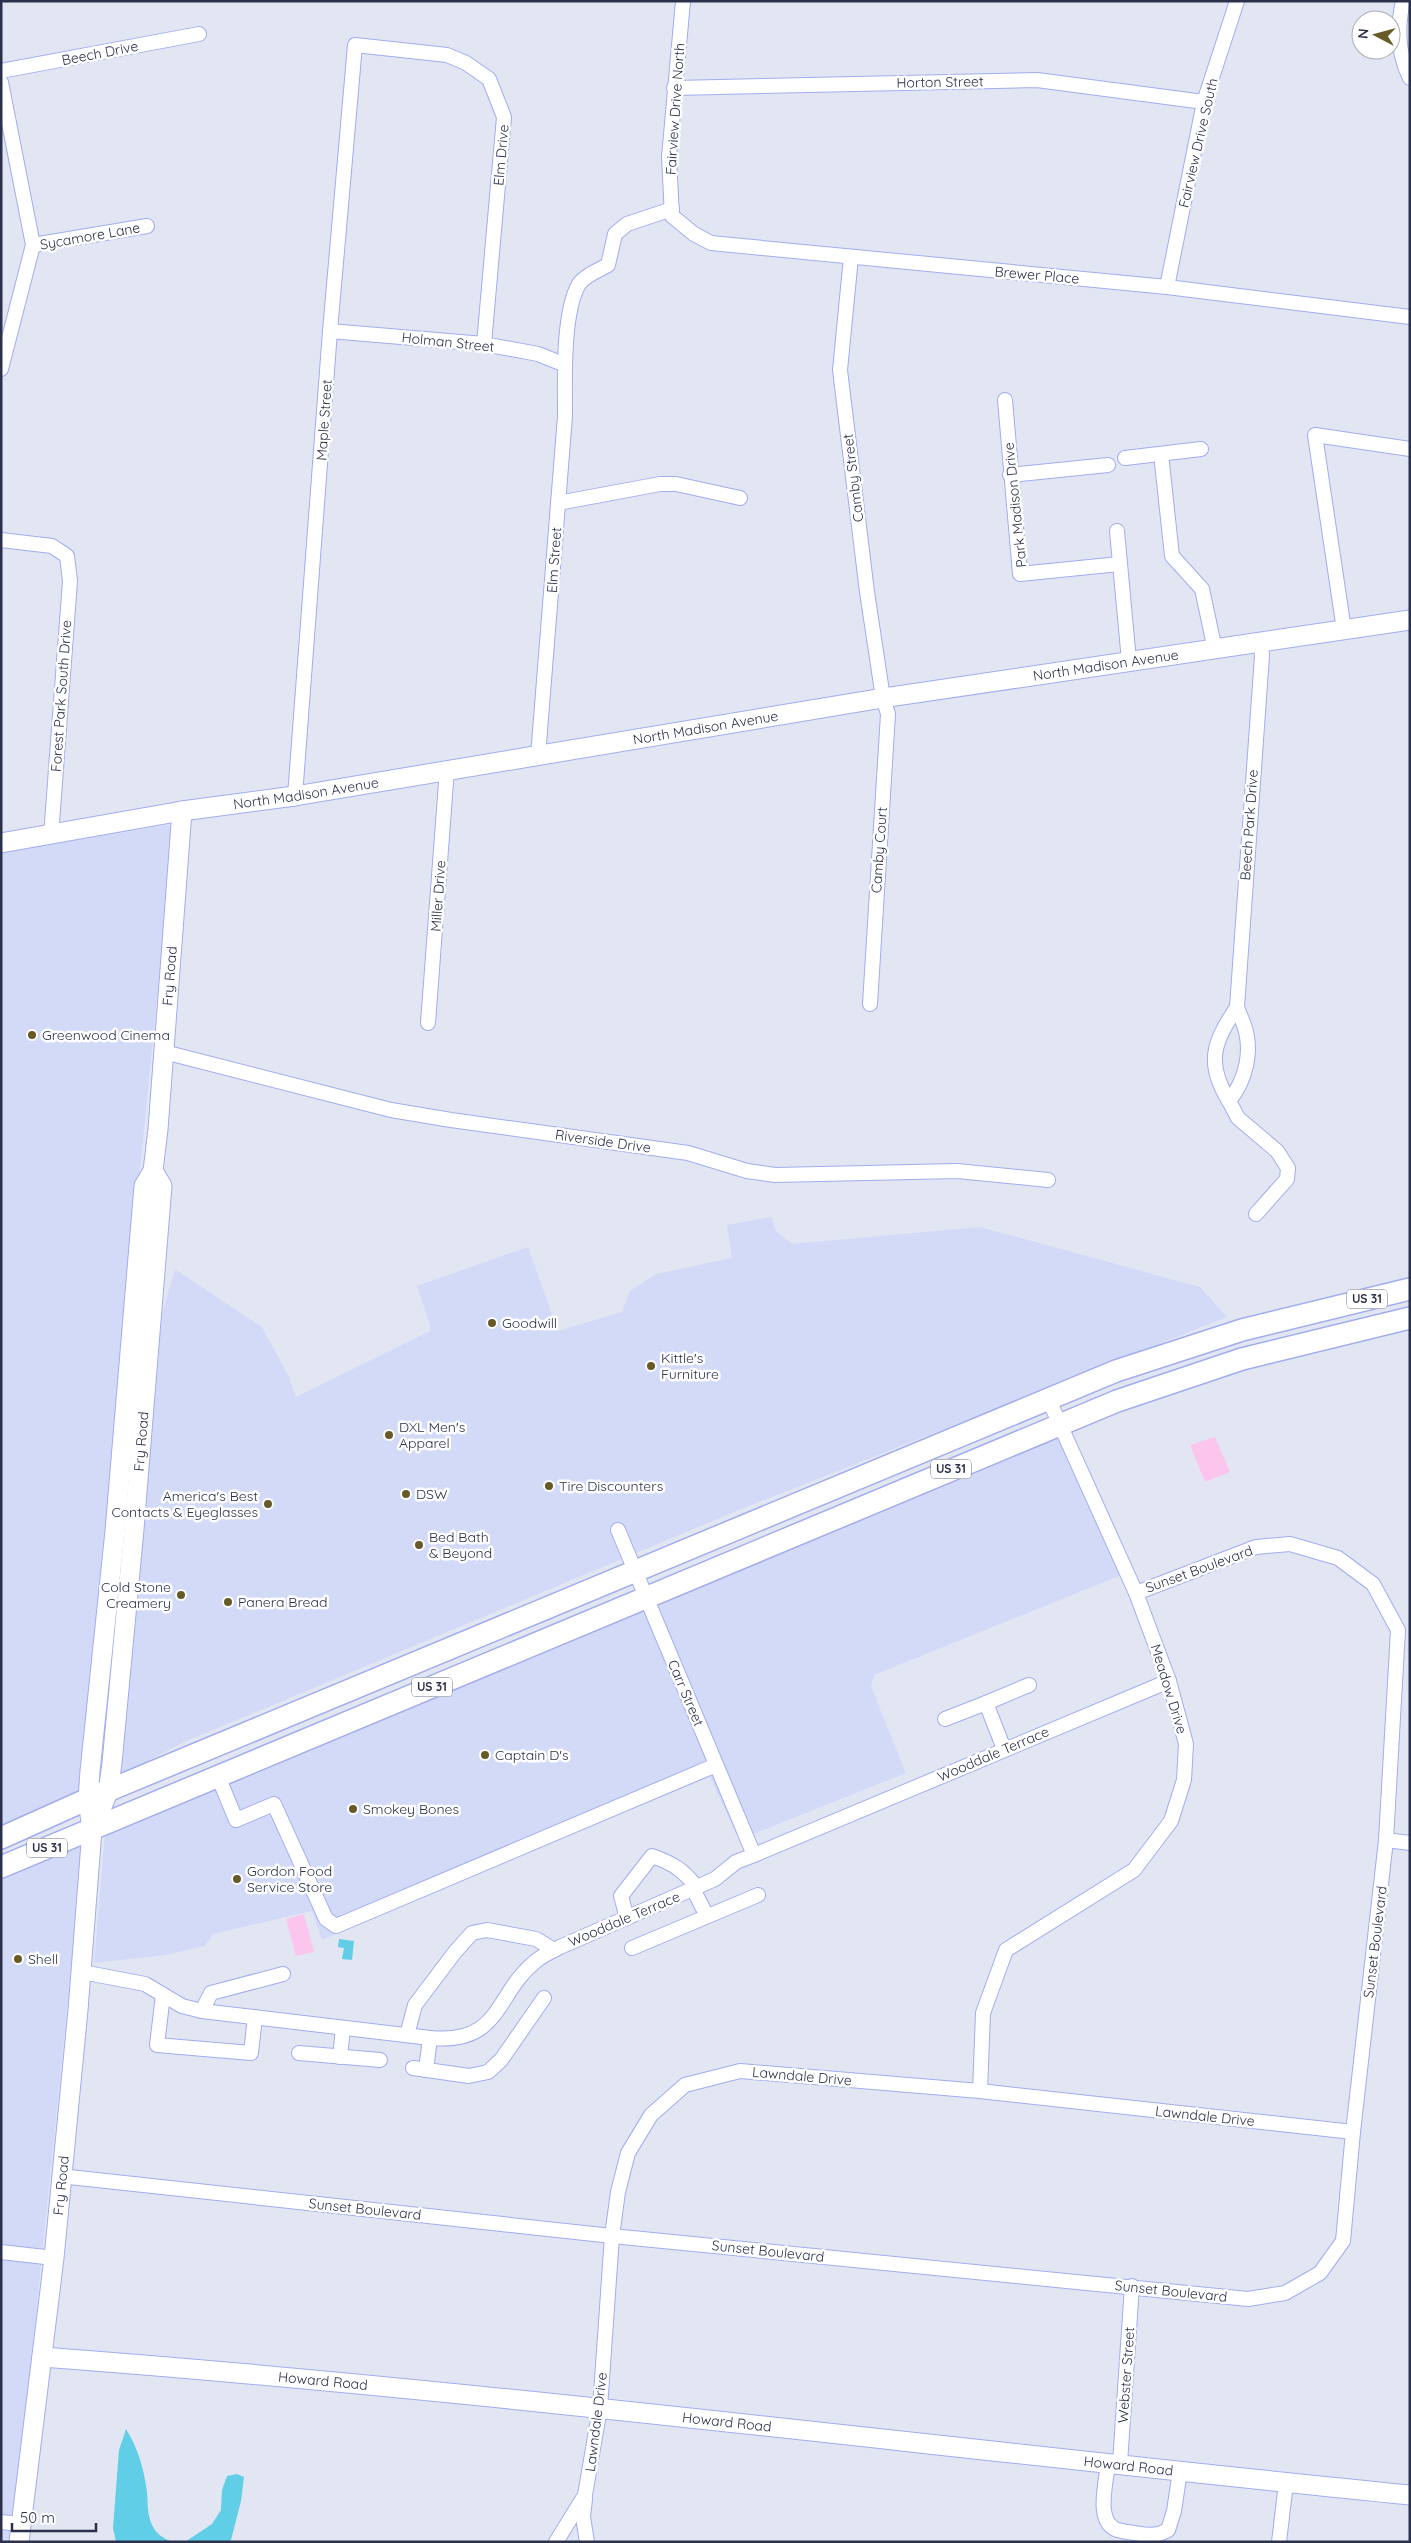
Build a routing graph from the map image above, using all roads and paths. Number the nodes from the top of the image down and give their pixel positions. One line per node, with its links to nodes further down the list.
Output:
1 (683, 1): 9 (street, Fairview Drive North)
2 (1237, 1): 10 (street, Fairview Drive South)
3 (1403, 1): 7 (street)
4 (199, 34): 6 (street, Beech Drive)
5 (355, 45): 17 (street, Maple Street); 18 (street, Elm Drive)
6 (1, 71)
7 (1410, 78)
8 (1, 82): 13 (street)
9 (674, 88): 10 (street, Horton Street); 11 (street, Fairview Drive North)
10 (1204, 102): 15 (street, Fairview Drive South)
11 (672, 213): 14 (street, Brewer Place); 19 (street, Elm Street)
12 (146, 226): 13 (street, Sycamore Lane)
13 (33, 245): 20 (street)
14 (851, 257): 15 (street, Brewer Place); 38 (street, Camby Street)
15 (1167, 287): 16 (street, Brewer Place)
16 (1410, 317)
17 (330, 332): 18 (street, Holman Street); 41 (street, Maple Street)
18 (484, 344): 19 (street, Holman Street)
19 (563, 364): 29 (street, Elm Street)
20 (1, 369)
21 (1005, 400): 27 (street, Park Madison Drive)
22 (1410, 448): 34 (street)
23 (1201, 449): 24 (street)
24 (1161, 454): 25 (street); 36 (street)
25 (1125, 458)
26 (1108, 465): 27 (street)
27 (1010, 475): 32 (street, Park Madison Drive)
28 (740, 498): 29 (street)
29 (558, 503): 39 (street, Elm Street)
30 (1117, 531): 32 (street)
31 (1, 540): 43 (street, Forest Park South Drive)
32 (1120, 564): 37 (street)
33 (1410, 620): 34 (street, North Madison Avenue)
34 (1344, 630): 35 (street, North Madison Avenue)
35 (1261, 643): 36 (street, North Madison Avenue); 46 (street, Beech Park Drive)
36 (1215, 650): 37 (street, North Madison Avenue)
37 (1128, 661): 38 (street, North Madison Avenue)
38 (883, 698): 39 (street, North Madison Avenue); 45 (street, Camby Court)
39 (538, 756): 40 (street, North Madison Avenue)
40 (448, 769): 41 (street, North Madison Avenue); 47 (street, Miller Drive)
41 (296, 796): 42 (street, North Madison Avenue)
42 (182, 811): 43 (street, North Madison Avenue); 48 (street, Fry Road)
43 (50, 836): 44 (street, North Madison Avenue)
44 (1, 843)
45 (870, 1004)
46 (1237, 1007): 49 (street, Beech Park Drive); 49 (street, Beech Park Drive)
47 (428, 1023)
48 (164, 1052): 50 (street, Fry Road); 51 (street, Riverside Drive)
49 (1229, 1101): 52 (street, Beech Park Drive)
50 (153, 1171): 68 (street, Fry Road); 69 (street, Fry Road)
51 (1048, 1180)
52 (1256, 1214)
53 (1410, 1289): 55 (main road, US 31)
54 (1410, 1318): 56 (main road, US 31)
55 (1048, 1398): 56 (street, Meadow Drive); 58 (main road, US 31)
56 (1061, 1425): 59 (street, Meadow Drive); 60 (main road, US 31)
57 (618, 1530): 58 (street, Carr Street)
58 (634, 1571): 60 (street, Carr Street); 68 (main road, US 31)
59 (1136, 1592): 61 (street, Meadow Drive); 72 (street, Sunset Boulevard)
60 (646, 1597): 66 (street, Carr Street); 67 (main road, US 31)
61 (1169, 1681): 65 (street, Wooddale Terrace); 94 (street, Meadow Drive)
62 (1029, 1686): 63 (street)
63 (986, 1704): 64 (street); 65 (street)
64 (945, 1719)
65 (1004, 1749): 74 (street, Wooddale Terrace)
66 (716, 1765): 67 (street); 74 (street, Carr Street)
67 (218, 1776): 70 (main road, US 31)
68 (108, 1792): 69 (main road, US 31); 70 (street, Fry Road)
69 (88, 1799): 70 (street, Fry Road); 71 (main road, US 31)
70 (92, 1830): 75 (main road, US 31); 82 (street, Fry Road)
71 (1, 1838)
72 (1386, 1840): 73 (street); 95 (street, Sunset Boulevard)
73 (1410, 1843)
74 (754, 1855): 76 (street, Wooddale Terrace)
75 (1, 1867)
76 (695, 1888): 78 (street); 79 (street, Wooddale Terrace); 79 (street)
77 (758, 1895): 78 (street)
78 (707, 1916): 80 (street)
79 (627, 1918): 81 (street, Wooddale Terrace)
80 (632, 1948)
81 (554, 1950): 89 (street); 90 (street, Wooddale Terrace)
82 (82, 1972): 84 (street, Wooddale Terrace); 96 (street, Fry Road)
83 (283, 1974): 86 (street)
84 (163, 1995): 86 (street, Wooddale Terrace); 87 (street)
85 (544, 1998): 90 (street)
86 (202, 2011): 87 (street, Wooddale Terrace)
87 (255, 2017): 88 (street, Wooddale Terrace)
88 (343, 2028): 89 (street, Wooddale Terrace); 92 (street)
89 (407, 2035): 90 (street, Wooddale Terrace)
90 (430, 2038)
91 (299, 2053): 92 (street)
92 (340, 2057): 93 (street)
93 (380, 2060)
94 (980, 2091): 95 (street, Lawndale Drive); 97 (street, Lawndale Drive)
95 (1353, 2132): 100 (street, Sunset Boulevard)
96 (60, 2176): 97 (street, Sunset Boulevard); 99 (street, Fry Road)
97 (612, 2236): 100 (street, Sunset Boulevard); 102 (street, Lawndale Drive)
98 (1, 2252): 99 (street)
99 (54, 2258): 101 (street, Fry Road)
100 (1132, 2286): 103 (street, Webster Street)
101 (42, 2357): 102 (street, Howard Road); 109 (street, Fry Road)
102 (600, 2408): 103 (street, Howard Road); 107 (street, Lawndale Drive)
103 (1114, 2463): 104 (street, Howard Road); 104 (street)
104 (1180, 2471): 105 (street, Howard Road)
105 (1286, 2483): 106 (street, Howard Road); 112 (street)
106 (1410, 2495)
107 (585, 2496): 110 (street, Lawndale Drive); 111 (street, Lawndale Drive)
108 (1, 2522): 109 (street)
109 (20, 2533)
110 (556, 2542)
111 (586, 2542)
112 (1279, 2542)

